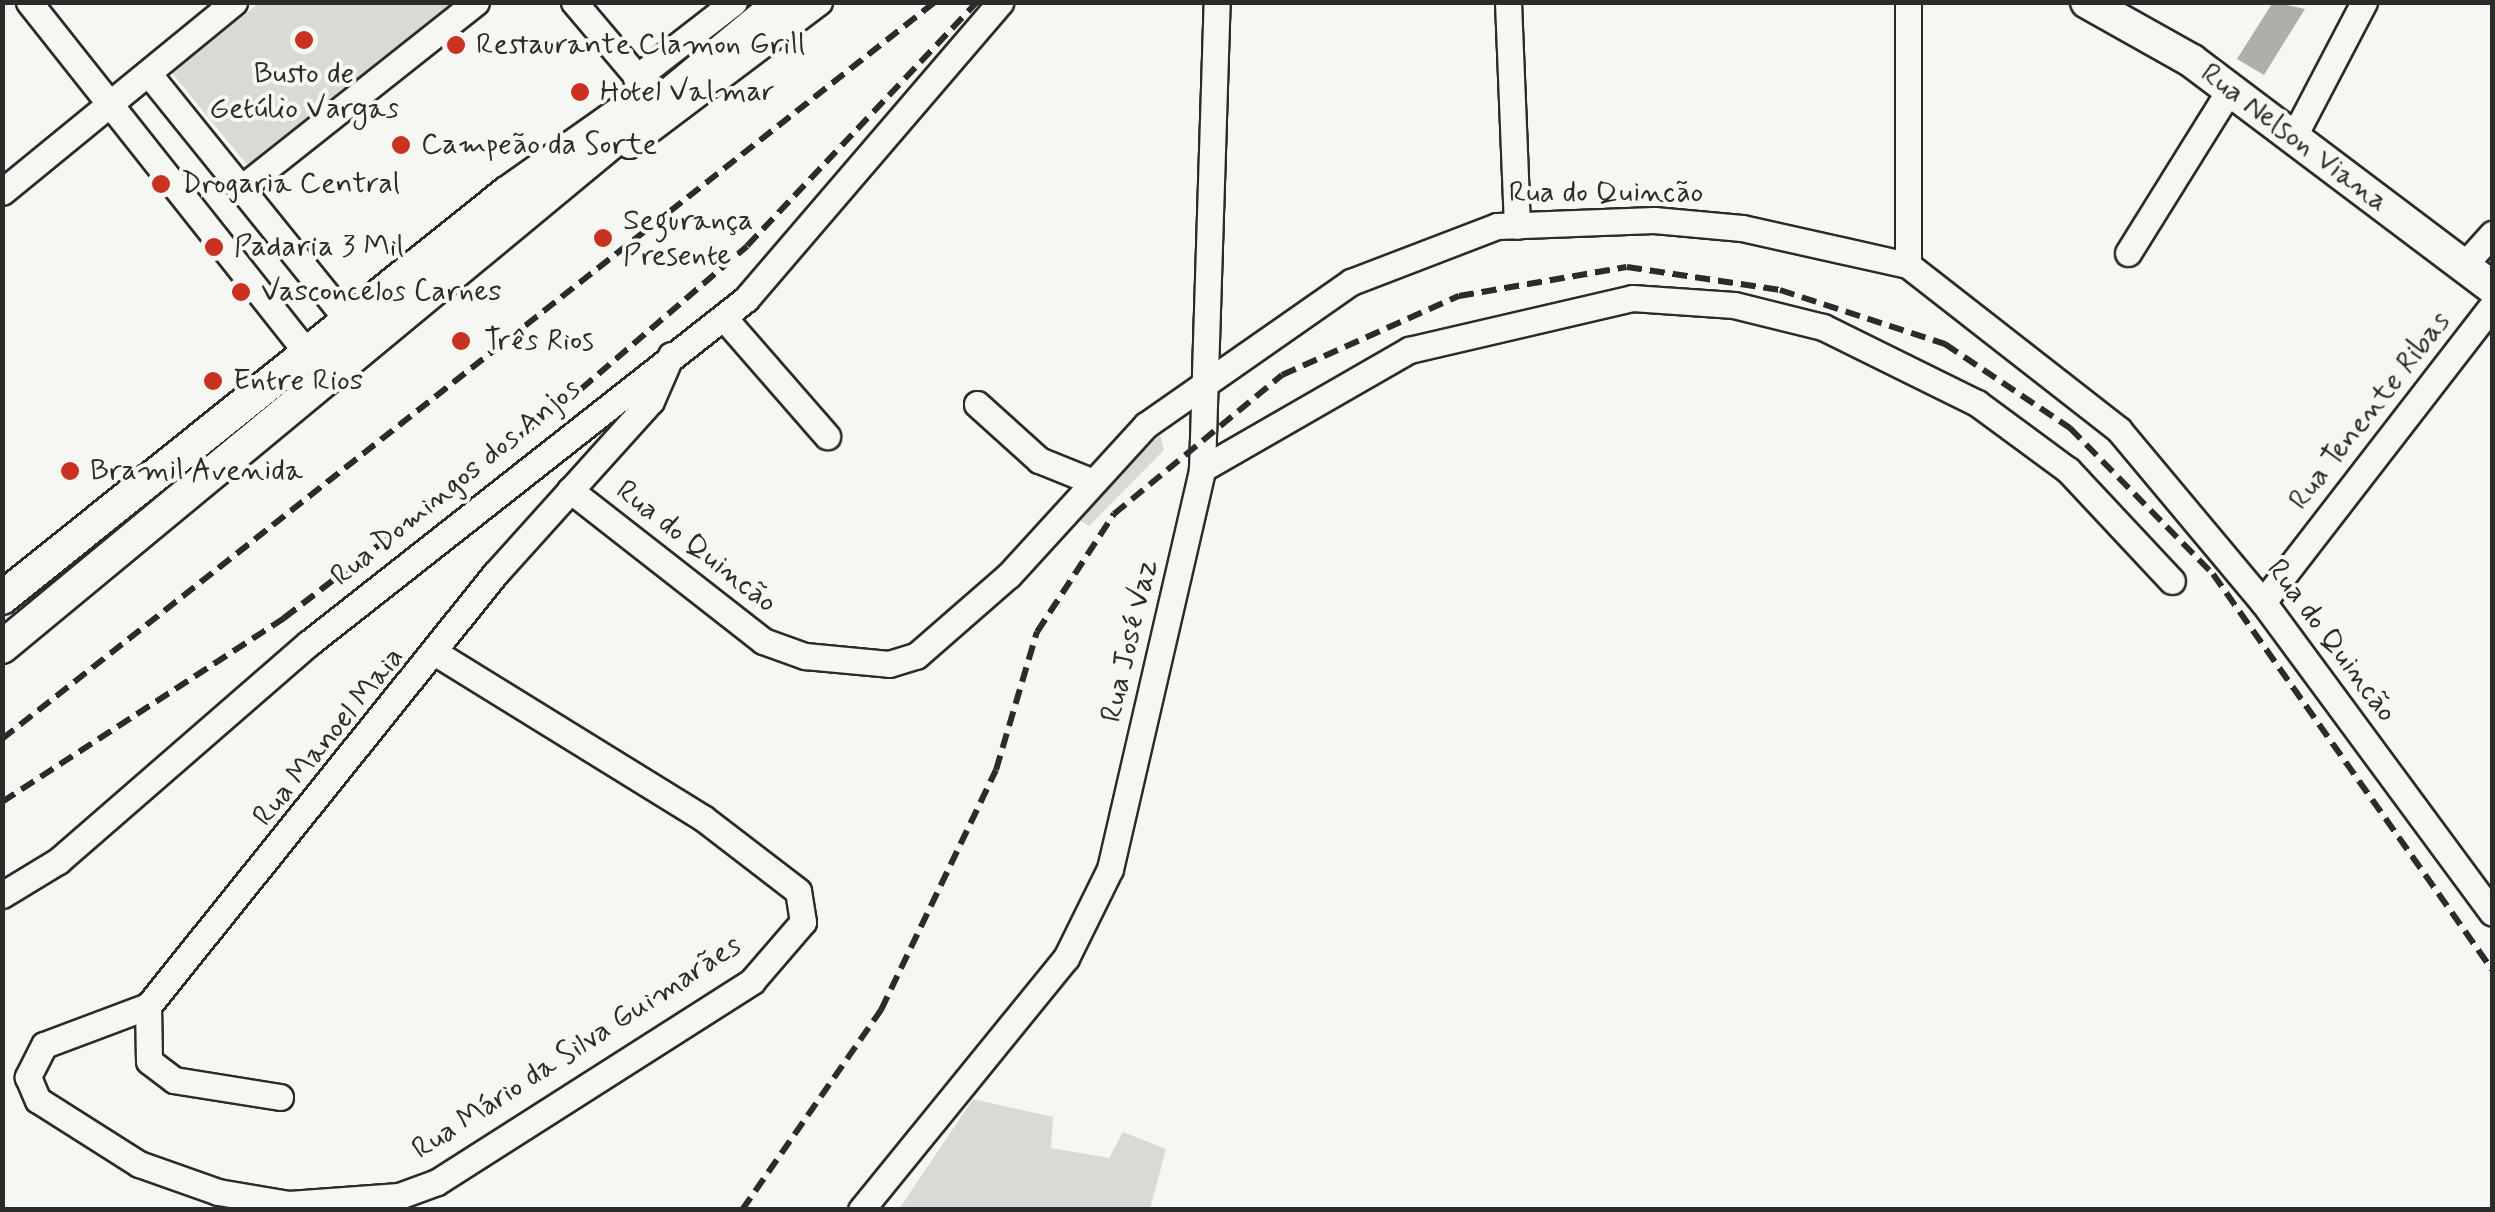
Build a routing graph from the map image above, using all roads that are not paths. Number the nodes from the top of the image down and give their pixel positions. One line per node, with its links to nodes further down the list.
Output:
1 (28, 2): 17 (street)
2 (234, 2): 14 (street)
3 (476, 2): 19 (street)
4 (574, 2): 15 (street)
5 (734, 2): 15 (street)
6 (781, 2): 15 (main road)
7 (818, 2): 21 (street)
8 (1001, 2): 29 (street, Rua Domingos dos Anjos)
9 (1216, 2): 34 (street, Rua José Vaz)
10 (1508, 2): 22 (street)
11 (1908, 2): 26 (street)
12 (2086, 2): 16 (main road, Rua Nelson Viana)
13 (2364, 2): 18 (street)
14 (148, 73): 17 (street); 19 (street)
15 (657, 84): 21 (main road); 30 (main road)
16 (2230, 89): 18 (main road, Rua Nelson Viana); 24 (street)
17 (111, 104): 20 (street); 33 (street)
18 (2294, 136): 25 (main road, Rua Nelson Viana)
19 (244, 186): 30 (street)
20 (2, 192)
21 (522, 220): 31 (main road)
22 (1517, 226): 26 (street, Rua do Quincão); 34 (street, Rua do Quincão)
23 (2492, 234): 25 (street)
24 (2128, 253)
25 (2464, 265): 27 (main road, Rua Nelson Viana)
26 (1908, 266): 42 (street, Rua do Quincão)
27 (2492, 287)
28 (2492, 306): 42 (street, Rua Tenente Ribas)
29 (724, 318): 32 (street, Rua Domingos dos Anjos); 36 (street)
30 (348, 321): 31 (street); 33 (main road)
31 (390, 328): 33 (main road)
32 (674, 351): 39 (street, Rua Manoel Maia); 45 (street, Rua Domingos dos Anjos)
33 (317, 367): 41 (main road); 43 (main road)
34 (1208, 382): 37 (street, Rua José Vaz); 38 (street, Rua do Quincão)
35 (977, 404): 38 (street)
36 (827, 436)
37 (1202, 469): 40 (street); 49 (street, Rua José Vaz)
38 (1091, 481): 39 (street, Rua do Quincão)
39 (570, 490): 44 (street, Rua Manoel Maia)
40 (2172, 581)
41 (2, 598)
42 (2262, 602): 46 (street, Rua do Quincão)
43 (2, 646)
44 (439, 655): 47 (street, Rua Manoel Maia); 47 (street, Rua Mário da Silva Guimarães)
45 (2, 896)
46 (2492, 913)
47 (148, 1006): 48 (street)
48 (280, 1097)
49 (862, 1210)

